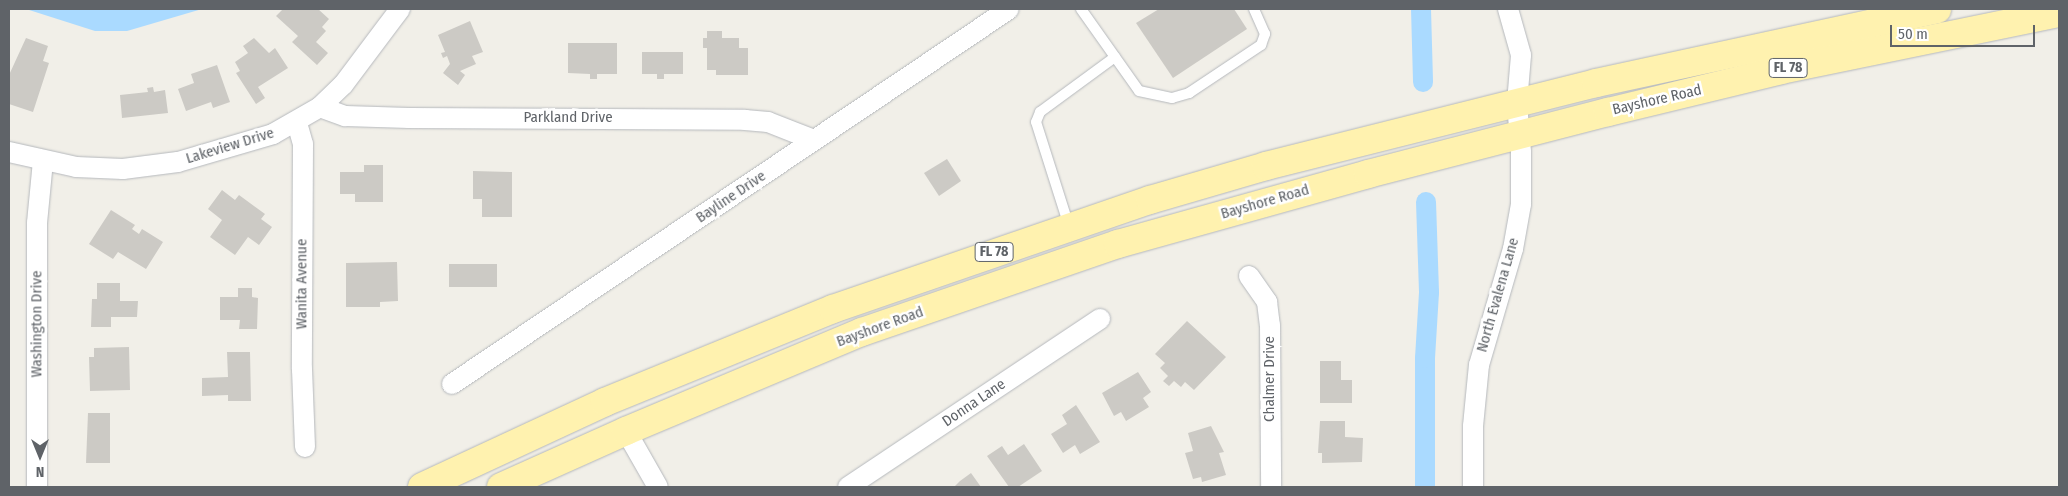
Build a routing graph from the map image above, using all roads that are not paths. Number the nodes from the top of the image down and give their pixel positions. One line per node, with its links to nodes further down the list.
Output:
1 (400, 9): 10 (street, Lakeview Drive)
2 (1009, 9): 13 (street, Bayline Drive)
3 (1081, 9): 8 (lane)
4 (1254, 9): 8 (lane)
5 (1508, 9): 9 (street, North Evalena Lane)
6 (1937, 9): 9 (main road, Bayshore Road / FL 78)
7 (2059, 12): 12 (main road, Bayshore Road / FL 78)
8 (1116, 57): 16 (lane)
9 (1517, 103): 12 (street, North Evalena Lane); 16 (main road, Bayshore Road / FL 78)
10 (320, 107): 11 (street, Lakeview Drive); 13 (street, Parkland Drive)
11 (297, 122): 15 (street, Lakeview Drive); 21 (street, Wanita Avenue)
12 (1520, 134): 20 (main road, Bayshore Road / FL 78); 28 (street, North Evalena Lane)
13 (814, 140): 19 (street, Bayline Drive)
14 (9, 152): 15 (street, Lakeview Drive)
15 (43, 161): 22 (street, Washington Drive)
16 (1069, 226): 23 (main road, Bayshore Road / FL 78)
17 (1249, 276): 27 (street, Chalmer Drive)
18 (1100, 320): 26 (street, Donna Lane)
19 (452, 384)
20 (626, 431): 24 (main road, Bayshore Road / FL 78); 25 (street)
21 (305, 447)
22 (37, 487)
23 (422, 487)
24 (501, 487)
25 (658, 487)
26 (848, 487)
27 (1271, 487)
28 (1473, 487)

